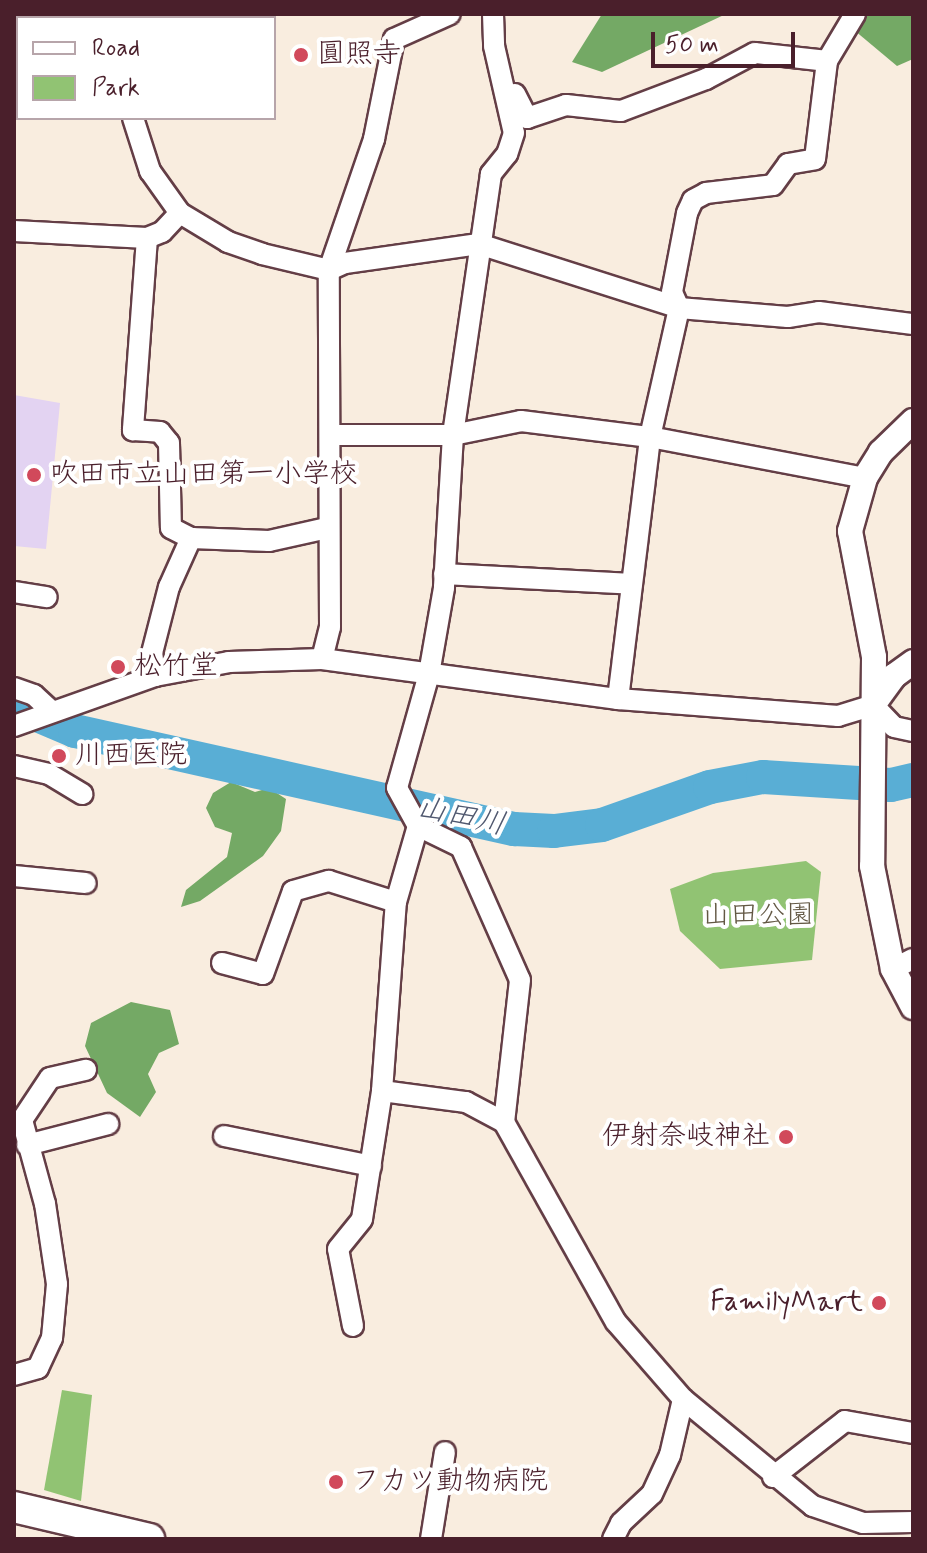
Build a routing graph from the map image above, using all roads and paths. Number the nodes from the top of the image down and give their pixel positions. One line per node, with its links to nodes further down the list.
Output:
1 (447, 14): 11 (street)
2 (493, 14): 5 (street)
3 (855, 14): 4 (street)
4 (827, 61): 5 (street); 12 (street)
5 (503, 78): 10 (street)
6 (134, 120): 7 (street)
7 (180, 213): 9 (street); 11 (street)
8 (14, 231): 9 (street)
9 (147, 238): 20 (street)
10 (479, 244): 11 (street); 12 (street); 16 (street)
11 (329, 270): 15 (street)
12 (679, 308): 13 (street); 17 (street)
13 (913, 324)
14 (913, 421): 18 (street)
15 (330, 435): 16 (street); 19 (street)
16 (453, 435): 17 (street); 21 (street)
17 (650, 437): 18 (street); 22 (street)
18 (865, 478): 31 (street)
19 (327, 528): 20 (street); 25 (street)
20 (191, 538): 28 (street)
21 (444, 574): 22 (street); 27 (street)
22 (632, 584): 30 (street)
23 (14, 592): 24 (street)
24 (47, 597)
25 (322, 659): 27 (street); 28 (street)
26 (913, 662): 31 (street)
27 (429, 674): 30 (street); 37 (street)
28 (155, 676): 32 (street)
29 (14, 688): 32 (street)
30 (618, 699): 31 (street)
31 (873, 705): 34 (street); 42 (street)
32 (51, 707): 33 (street)
33 (15, 728)
34 (913, 731)
35 (14, 766): 36 (street)
36 (82, 794)
37 (418, 826): 40 (street); 46 (street)
38 (14, 876): 39 (street)
39 (86, 883)
40 (396, 902): 41 (street); 45 (street)
41 (222, 963)
42 (903, 964): 43 (street)
43 (913, 1007)
44 (86, 1070): 49 (street)
45 (382, 1091): 46 (street); 50 (street)
46 (504, 1122): 53 (street)
47 (108, 1124): 49 (street)
48 (224, 1136): 50 (street)
49 (27, 1145): 52 (street)
50 (371, 1166): 51 (street)
51 (353, 1326)
52 (14, 1375)
53 (683, 1399): 56 (street); 61 (street)
54 (913, 1433): 56 (street)
55 (445, 1452): 60 (street)
56 (773, 1477): 58 (street)
57 (14, 1507): 59 (main road)
58 (913, 1522)
59 (149, 1539)
60 (431, 1539)
61 (613, 1539)

